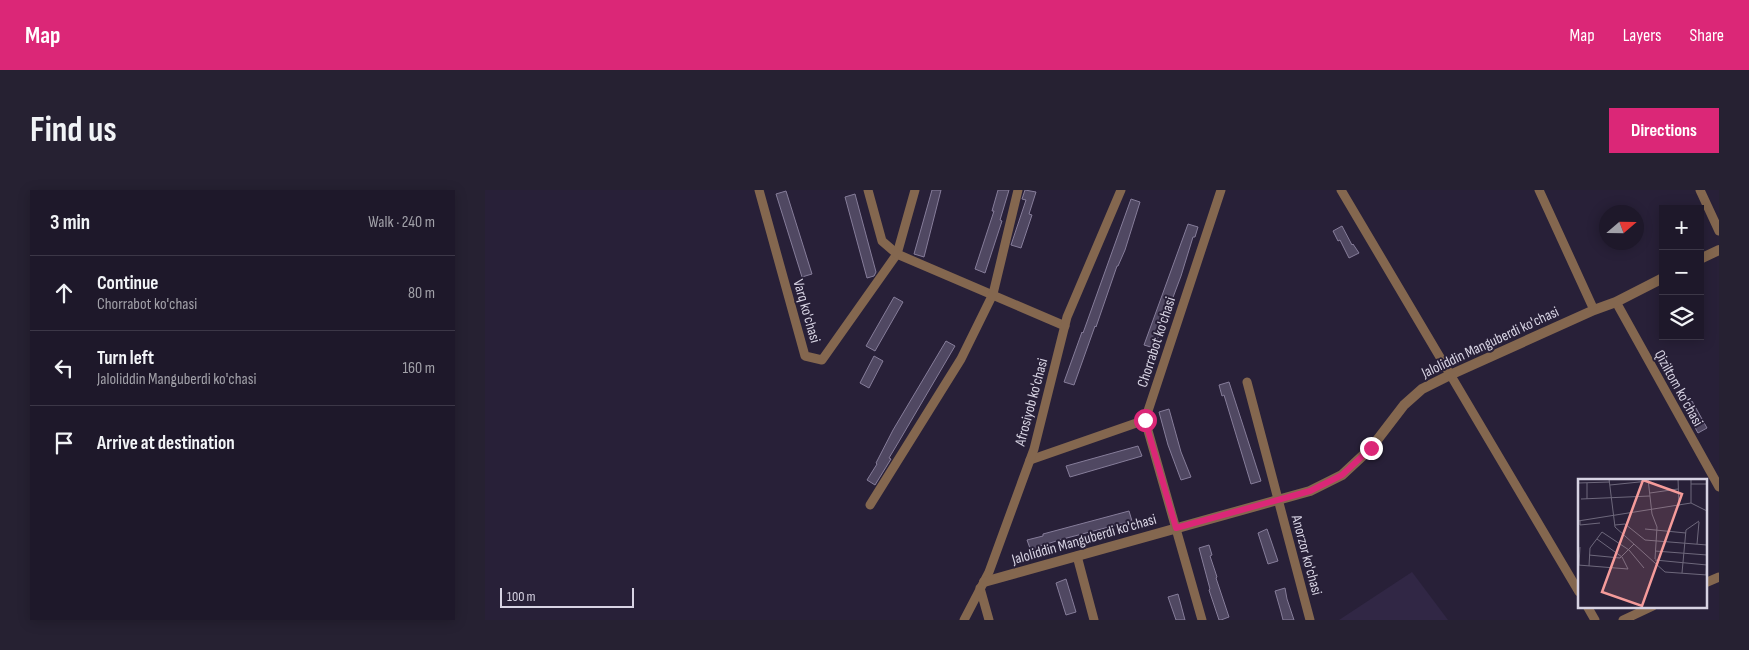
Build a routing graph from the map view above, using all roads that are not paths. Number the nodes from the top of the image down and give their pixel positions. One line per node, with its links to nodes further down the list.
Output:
1 (759, 190): 12 (street, Varq ko'chasi)
2 (868, 190): 12 (street)
3 (915, 190): 12 (street, Varq ko'chasi)
4 (1018, 190): 15 (street)
5 (1121, 190): 18 (street, Afrosiyob ko'chasi)
6 (1221, 190): 21 (street, Chorrabot ko'chasi)
7 (1341, 190): 19 (street)
8 (1539, 190): 17 (street)
9 (1700, 190): 10 (street)
10 (1719, 231)
11 (1719, 250): 13 (street)
12 (897, 254): 15 (street)
13 (1704, 257)
14 (1659, 280): 16 (street, Jaloliddin Manguberdi ko'chasi)
15 (993, 294): 18 (street); 25 (street)
16 (1616, 302): 17 (street, Jaloliddin Manguberdi ko'chasi); 23 (street, Qiziltom ko'chasi)
17 (1595, 310): 19 (street, Jaloliddin Manguberdi ko'chasi)
18 (1065, 326): 22 (street, Afrosiyob ko'chasi)
19 (1450, 374): 24 (street, Jaloliddin Manguberdi ko'chasi); 31 (street)
20 (1247, 382): 24 (street, Anorzor ko'chasi)
21 (1145, 420): 22 (street); 26 (street)
22 (1030, 460): 30 (street, Afrosiyob ko'chasi)
23 (1719, 487)
24 (1278, 500): 26 (street, Jaloliddin Manguberdi ko'chasi); 38 (street, Anorzor ko'chasi)
25 (870, 505)
26 (1176, 528): 27 (street, Jaloliddin Manguberdi ko'chasi); 37 (street)
27 (1077, 556): 30 (street, Jaloliddin Manguberdi ko'chasi); 36 (street)
28 (1719, 577): 29 (street)
29 (1707, 582)
30 (982, 585): 34 (street, Afrosiyob ko'chasi); 35 (street)
31 (1578, 590)
32 (1588, 608): 39 (street)
33 (1649, 608): 40 (street)
34 (964, 620)
35 (989, 620)
36 (1094, 620)
37 (1202, 620)
38 (1310, 620)
39 (1595, 620)
40 (1623, 620)

